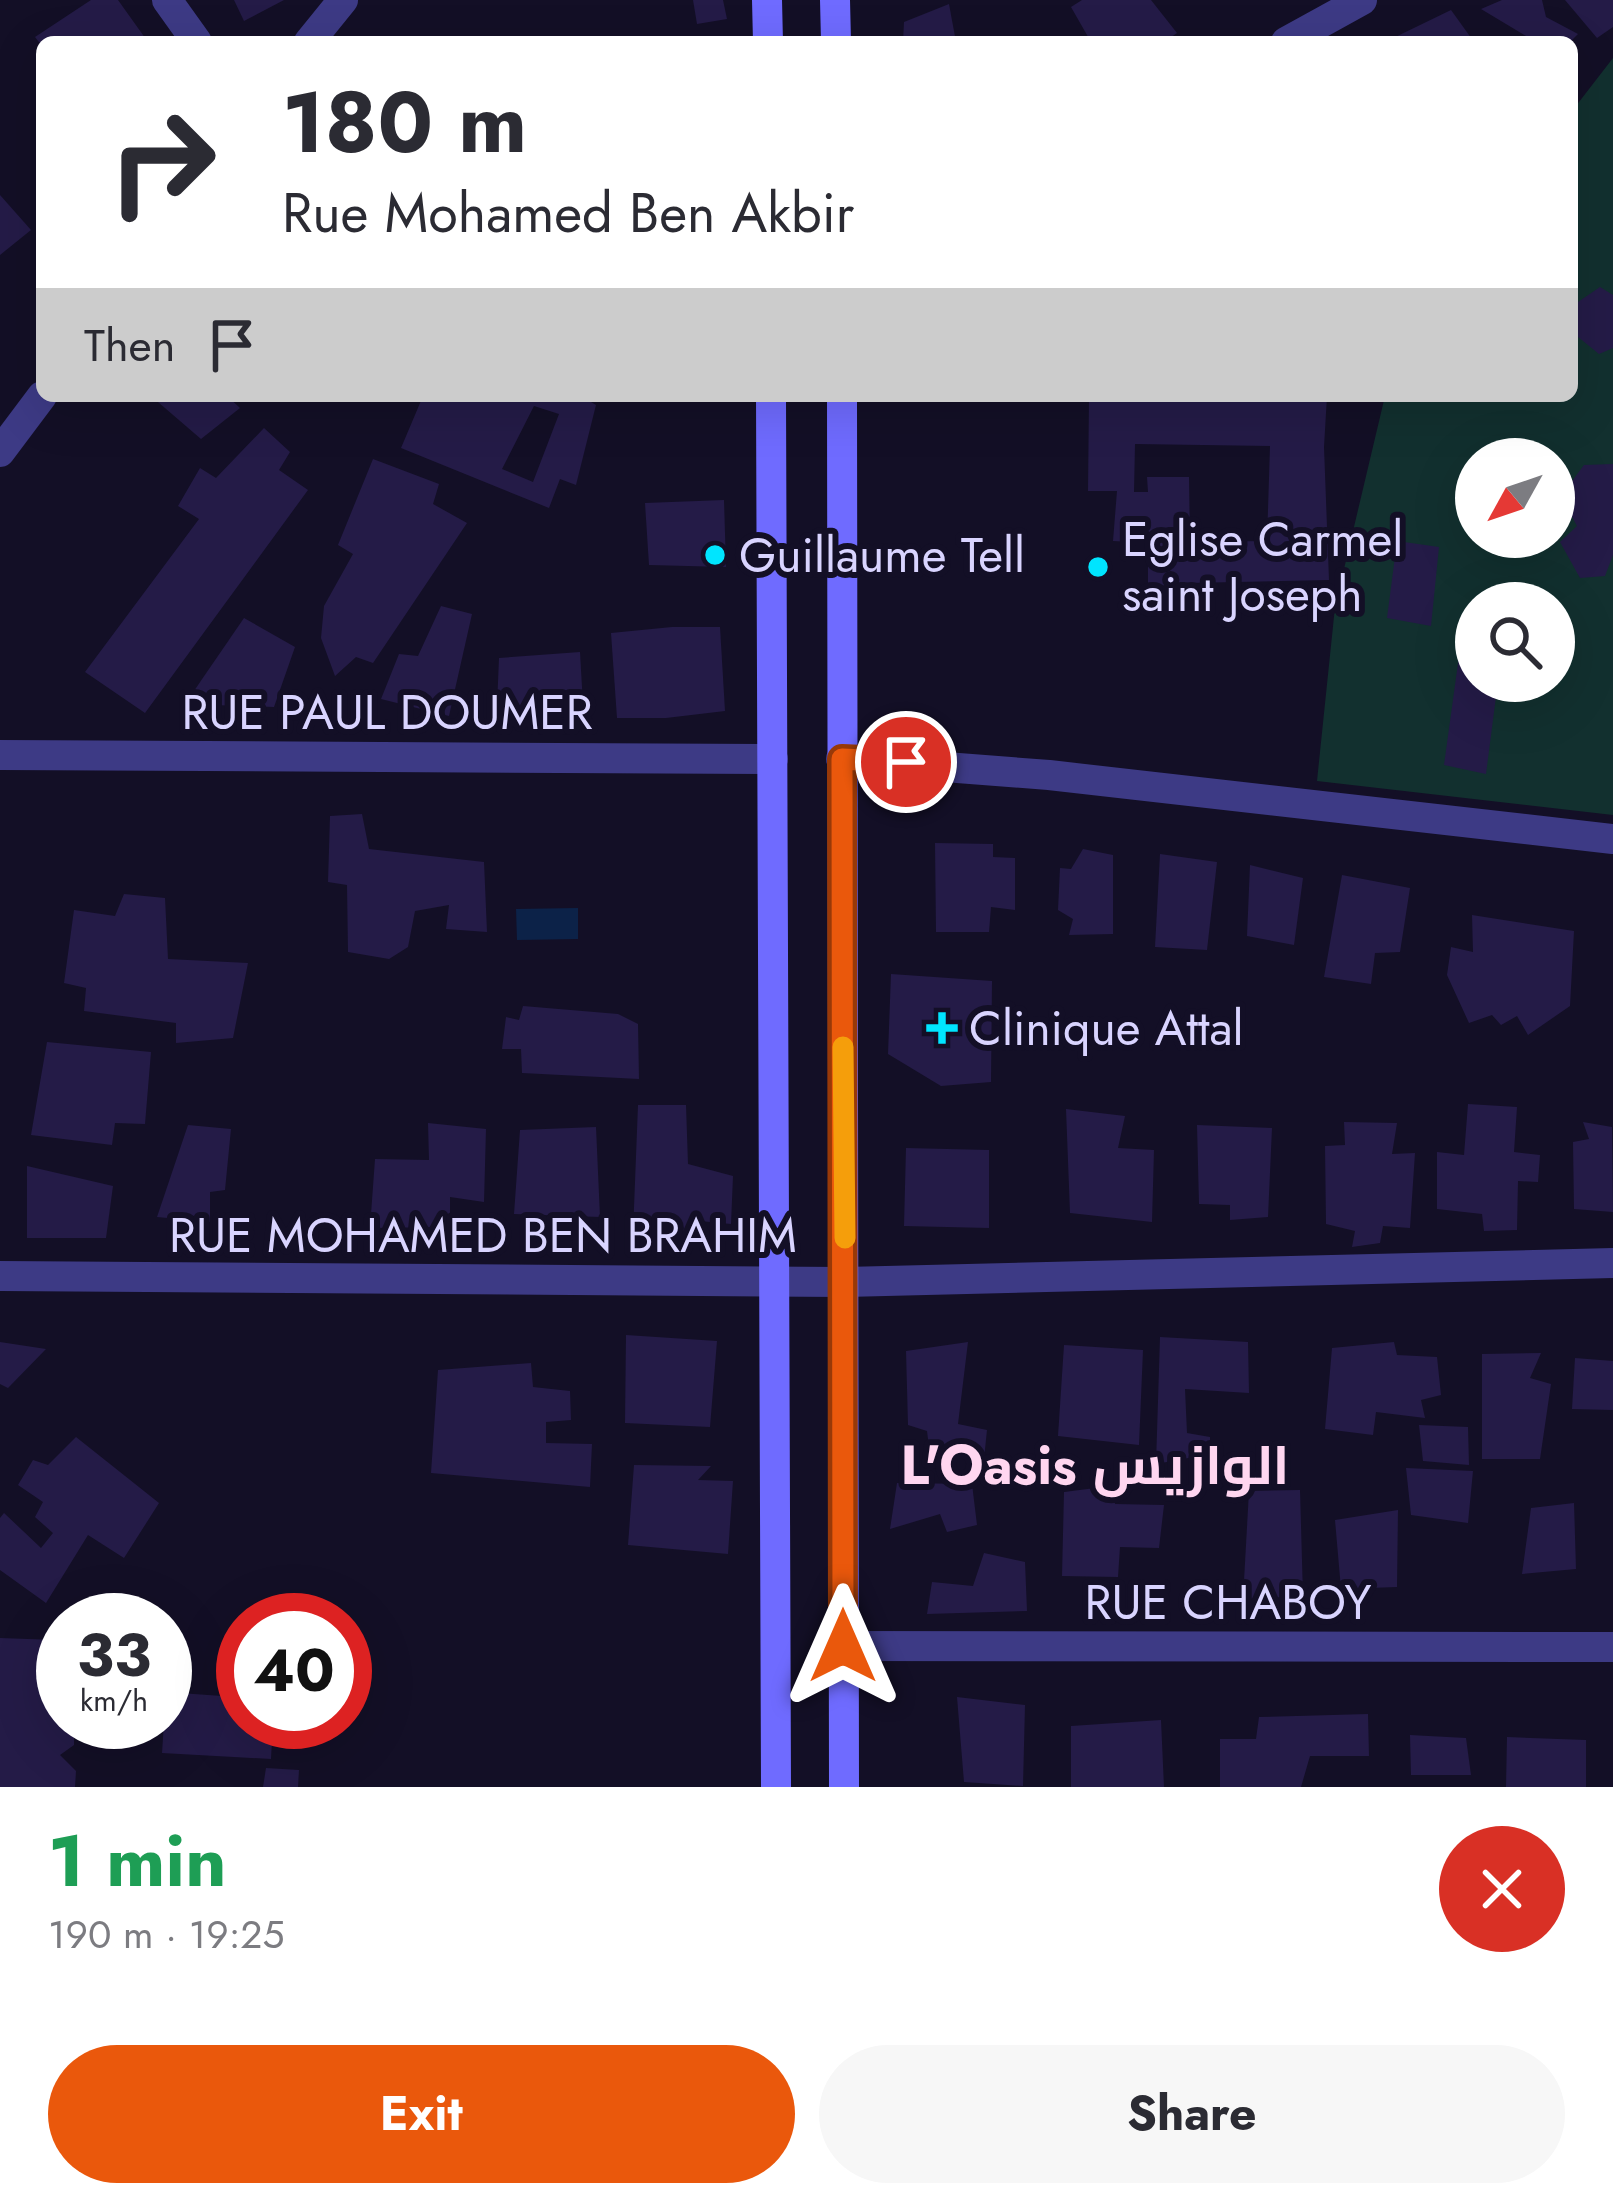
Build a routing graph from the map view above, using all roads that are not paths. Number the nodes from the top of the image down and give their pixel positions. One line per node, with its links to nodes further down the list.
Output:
1 (167, 0): 6 (street)
2 (344, 0): 7 (street)
3 (767, 0): 8 (street)
4 (835, 0): 9 (street)
5 (1362, 0): 10 (street)
6 (193, 36)
7 (314, 36)
8 (768, 36)
9 (836, 36)
10 (1297, 36)
11 (38, 402): 14 (street)
12 (771, 402): 16 (street)
13 (842, 402): 17 (street)
14 (0, 452)
15 (0, 754): 16 (street, RUE PAUL DOUMER)
16 (773, 759): 21 (street)
17 (842, 759): 18 (street); 22 (street)
18 (1613, 839)
19 (1613, 1263): 22 (street, RUE MOHAMED BEN BRAHIM)
20 (0, 1276): 21 (street, RUE MOHAMED BEN BRAHIM)
21 (773, 1282): 22 (street, RUE MOHAMED BEN BRAHIM); 25 (street)
22 (845, 1282): 23 (street)
23 (843, 1646): 24 (street, RUE CHABOY); 26 (street)
24 (1613, 1647)
25 (776, 1787)
26 (844, 1787)

